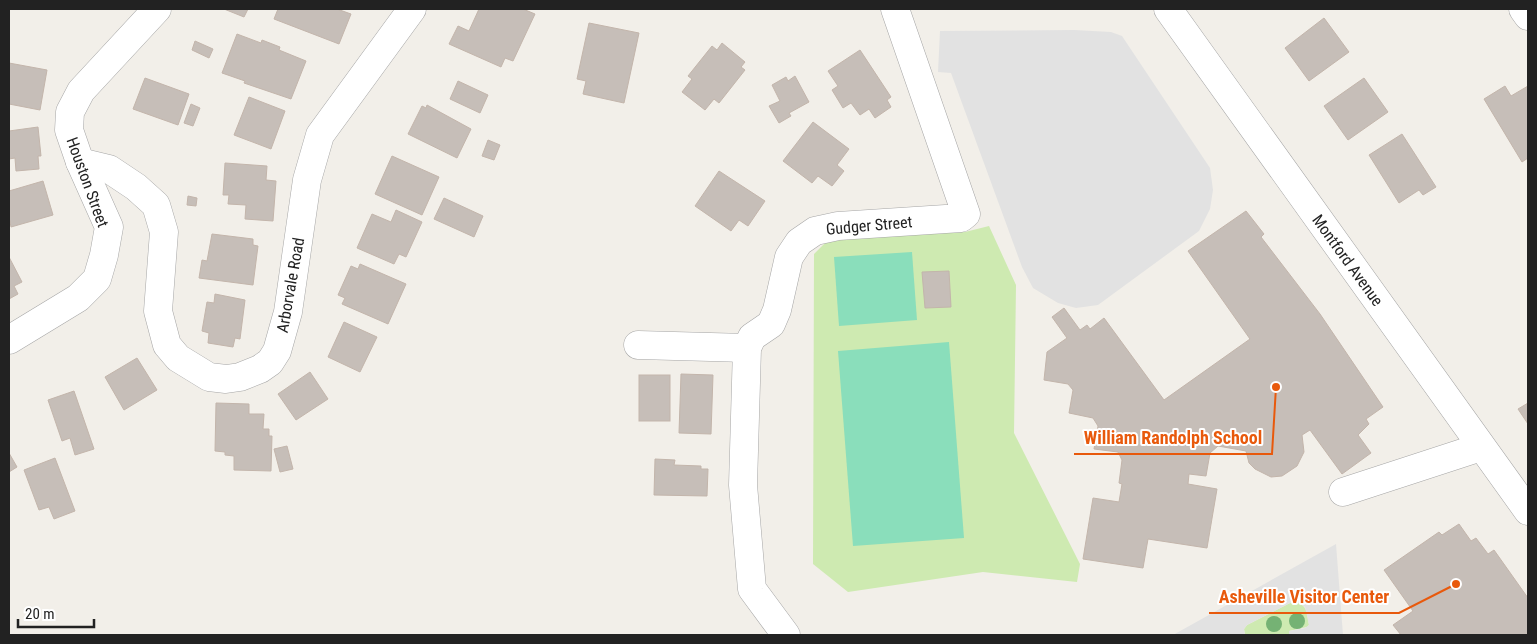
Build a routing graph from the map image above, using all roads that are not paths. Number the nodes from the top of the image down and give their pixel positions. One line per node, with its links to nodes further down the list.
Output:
1 (157, 9): 7 (street, Houston Street)
2 (412, 9): 7 (street, Arborvale Road)
3 (895, 9): 10 (street, Gudger Street)
4 (1168, 9): 11 (street, Montford Avenue)
5 (1523, 9): 6 (street)
6 (1528, 16)
7 (80, 162): 8 (street, Houston Street)
8 (9, 340)
9 (638, 345): 10 (street)
10 (748, 348): 14 (street)
11 (1481, 447): 12 (street); 13 (street, Montford Avenue)
12 (1343, 492)
13 (1528, 511)
14 (786, 635)

